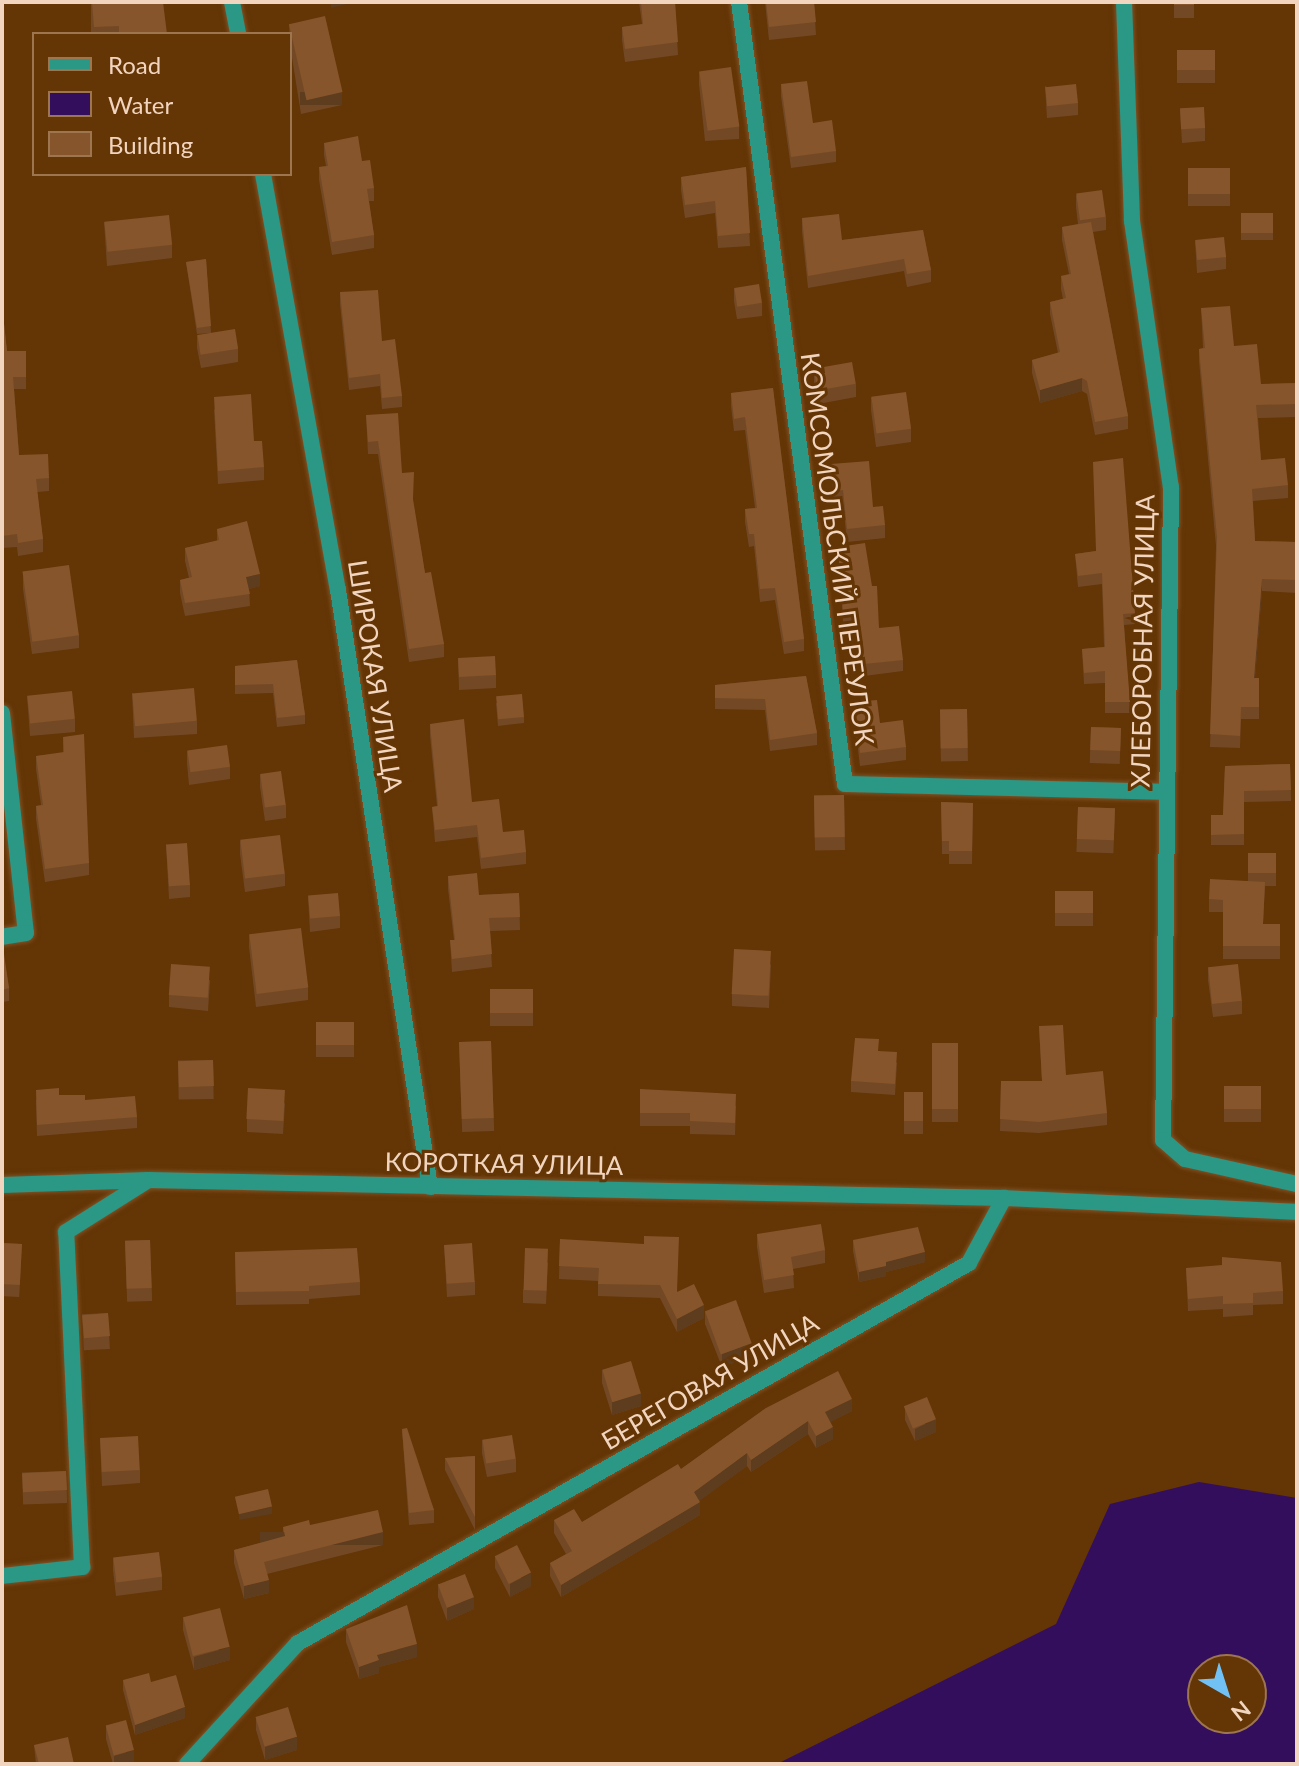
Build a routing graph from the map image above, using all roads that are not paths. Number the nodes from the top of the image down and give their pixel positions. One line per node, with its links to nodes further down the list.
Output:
1 (232, 2): 4 (street)
2 (739, 2): 7 (street, КОМСОМОЛЬСКИЙ ПЕРЕУЛОК)
3 (1124, 2): 7 (street, ХЛЕБОРОБНАЯ УЛИЦА)
4 (238, 32)
5 (263, 176): 12 (street, ШИРОКАЯ УЛИЦА)
6 (2, 713): 8 (street)
7 (1164, 792): 10 (street, ХЛЕБОРОБНАЯ УЛИЦА)
8 (2, 937)
9 (148, 1180): 11 (street, КОРОТКАЯ УЛИЦА); 12 (street, КОРОТКАЯ УЛИЦА); 15 (street)
10 (1297, 1184)
11 (2, 1185)
12 (430, 1187): 13 (street, КОРОТКАЯ УЛИЦА)
13 (1004, 1198): 14 (street); 16 (street, БЕРЕГОВАЯ УЛИЦА)
14 (1297, 1212)
15 (2, 1576)
16 (187, 1764)

